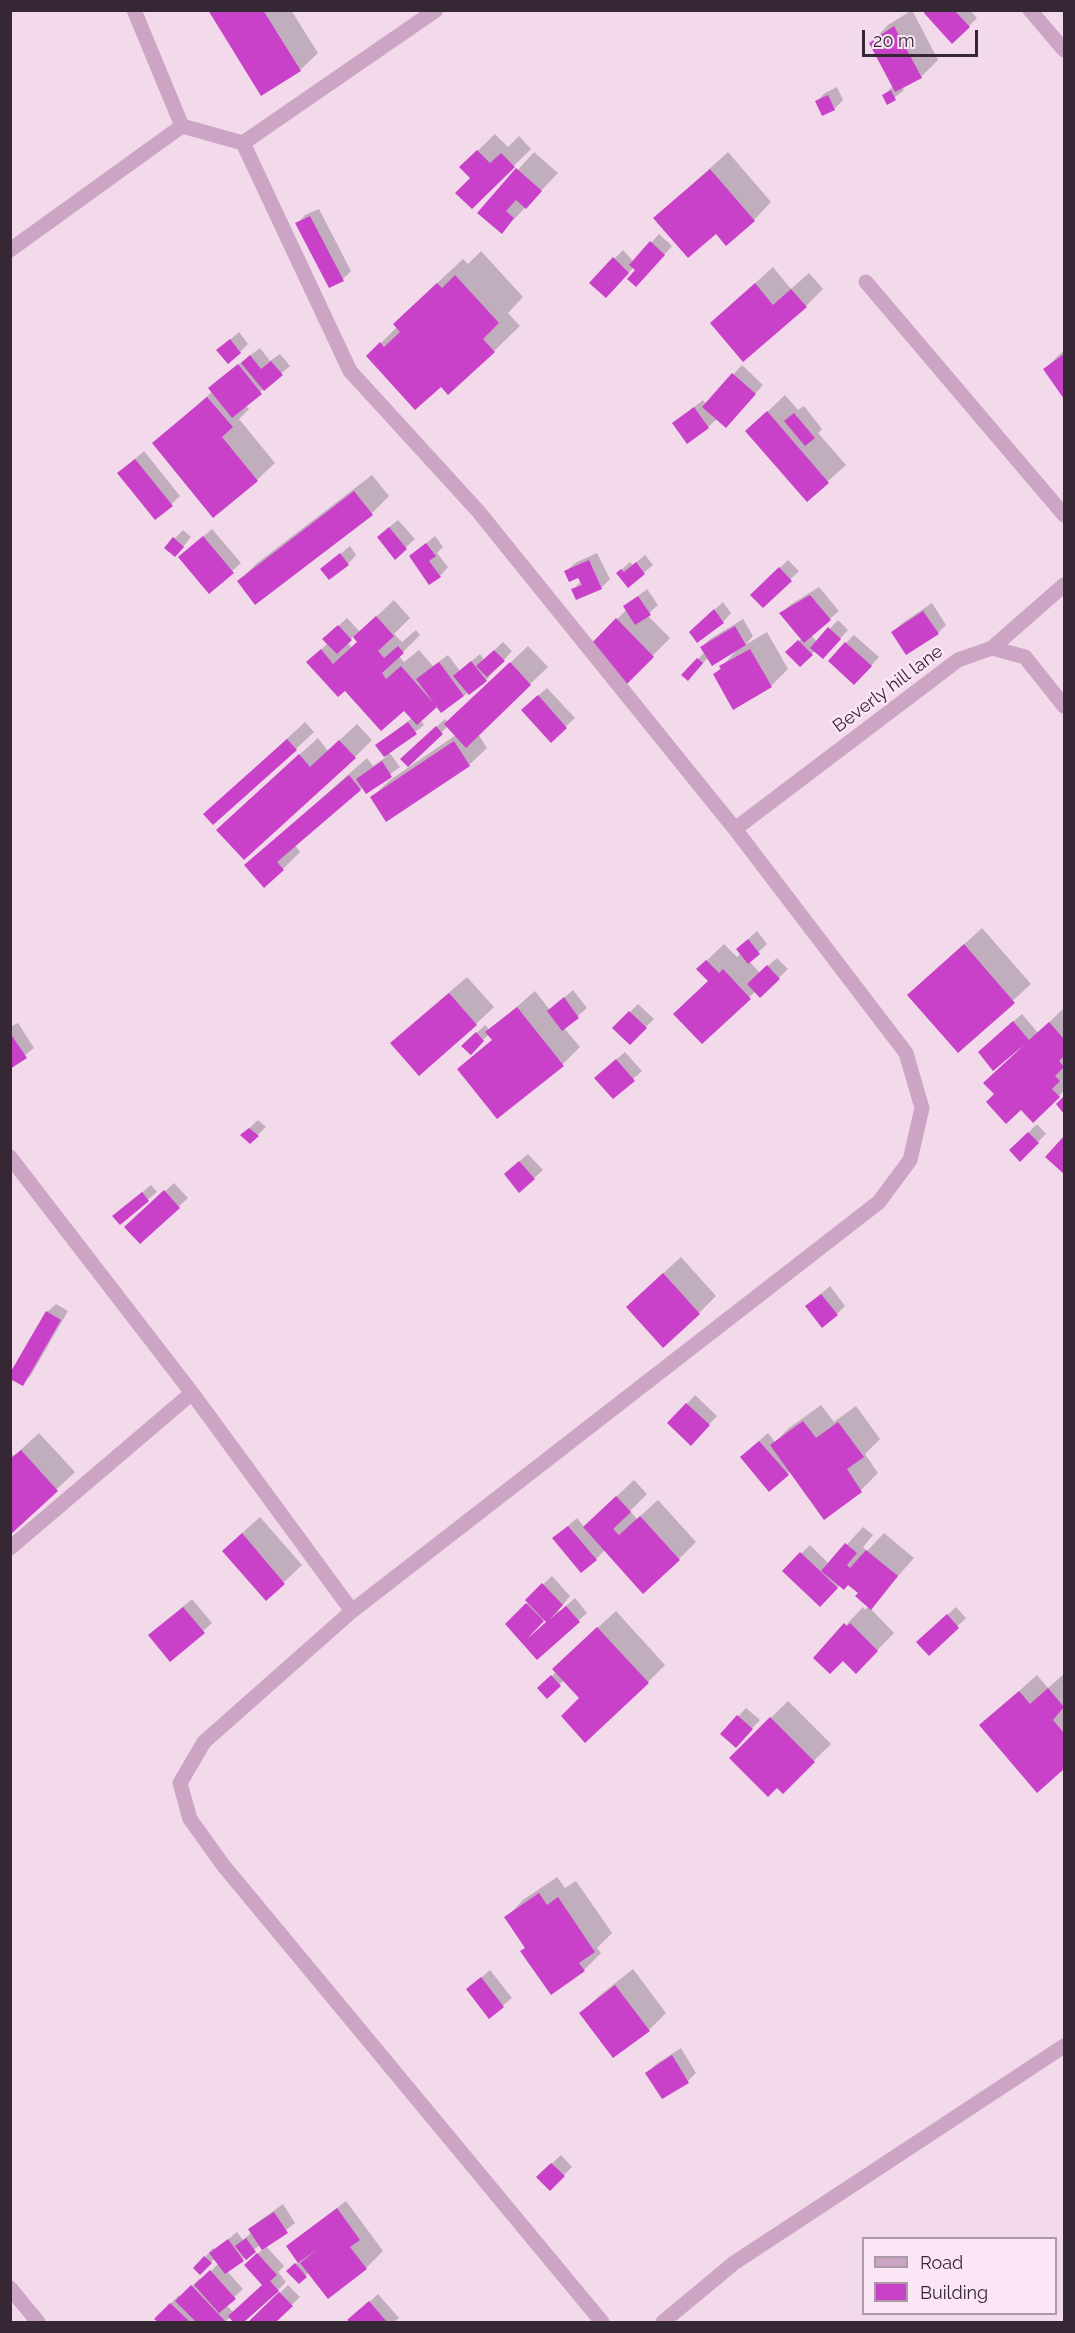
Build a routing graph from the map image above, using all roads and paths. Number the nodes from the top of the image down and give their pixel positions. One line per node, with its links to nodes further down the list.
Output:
1 (134, 10): 5 (street)
2 (436, 10): 6 (street)
3 (1030, 10): 4 (street)
4 (1065, 50)
5 (182, 126): 6 (street); 7 (street)
6 (243, 143): 13 (street)
7 (10, 250)
8 (866, 282): 9 (street)
9 (1065, 515)
10 (1065, 585): 11 (street)
11 (992, 648): 12 (street); 13 (street, Beverly hill lane)
12 (1065, 706)
13 (735, 829): 17 (street)
14 (10, 1157): 15 (street)
15 (192, 1393): 16 (street); 17 (street)
16 (10, 1548)
17 (352, 1611): 21 (street)
18 (1065, 2046): 22 (street)
19 (10, 2288): 20 (street)
20 (38, 2322)
21 (602, 2322)
22 (663, 2322)

